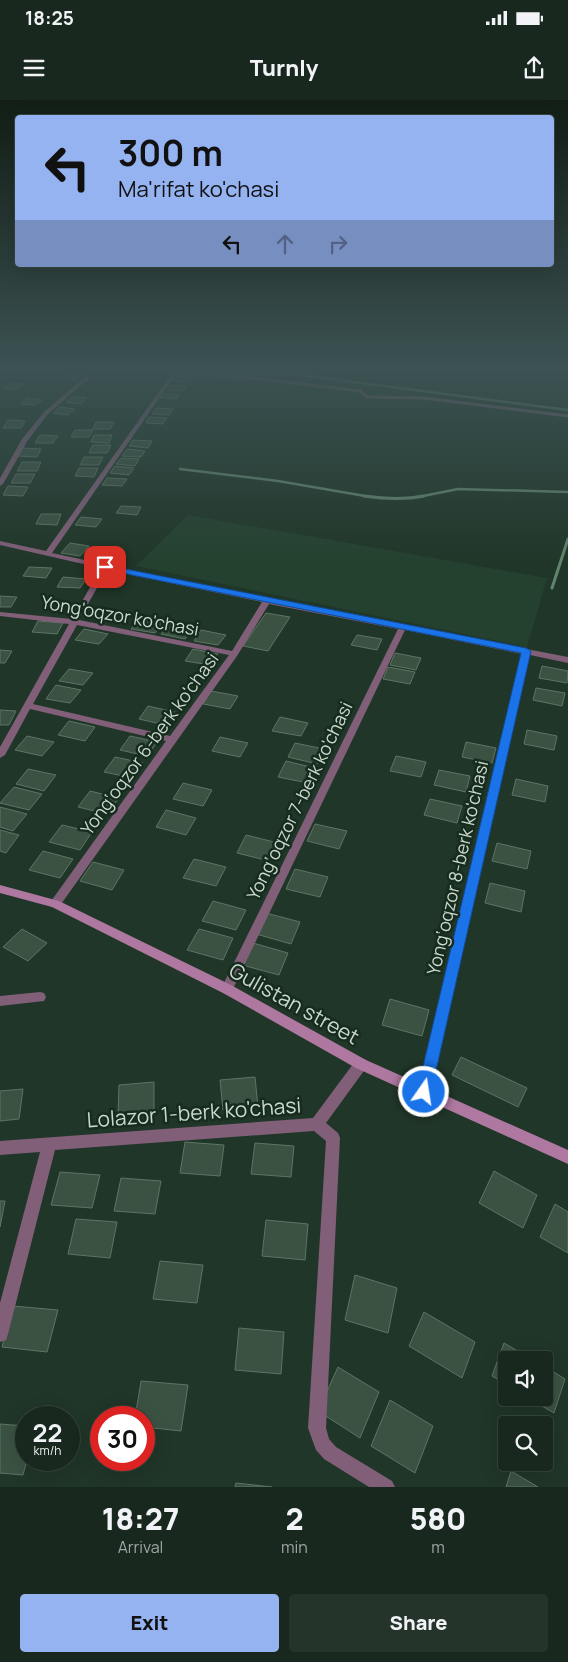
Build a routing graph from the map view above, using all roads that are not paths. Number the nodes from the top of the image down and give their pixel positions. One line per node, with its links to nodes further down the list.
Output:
1 (29, 435): 3 (street)
2 (131, 435): 5 (street)
3 (0, 484)
4 (0, 542): 5 (street)
5 (48, 554): 6 (street)
6 (105, 567): 7 (street); 9 (street)
7 (267, 601): 10 (street); 12 (street, Yong‘oqzor 6-berk ko'chasi)
8 (0, 614): 9 (street, Yong'oqzor ko'chasi)
9 (76, 622): 12 (street, Yong'oqzor ko'chasi); 14 (street)
10 (403, 626): 11 (street); 19 (street, Yong‘oqzor 7-berk ko'chasi)
11 (526, 651): 13 (street); 23 (street, Yong‘oqzor 8-berk ko'chasi)
12 (234, 654): 15 (street, Yong‘oqzor 6-berk ko'chasi)
13 (568, 660)
14 (28, 706): 15 (street); 16 (street)
15 (173, 740): 18 (street, Yong‘oqzor 6-berk ko'chasi)
16 (0, 755)
17 (0, 889): 18 (main road, Gulistan street)
18 (56, 904): 19 (main road, Gulistan street)
19 (227, 989): 22 (main road, Gulistan street)
20 (40, 996): 21 (street)
21 (0, 1001)
22 (361, 1064): 23 (main road, Gulistan street); 24 (street, Lolazor 1-berk ko'chasi)
23 (424, 1092): 27 (main road, Gulistan street)
24 (317, 1124): 25 (street, Lolazor 1-berk ko'chasi); 29 (street)
25 (49, 1145): 26 (street, Lolazor 1-berk ko'chasi); 28 (street)
26 (0, 1148)
27 (568, 1157)
28 (0, 1334)
29 (386, 1487)

